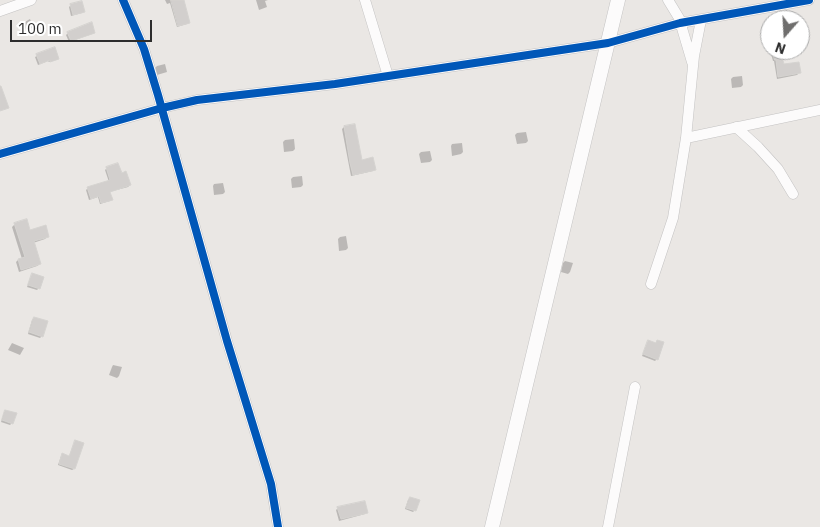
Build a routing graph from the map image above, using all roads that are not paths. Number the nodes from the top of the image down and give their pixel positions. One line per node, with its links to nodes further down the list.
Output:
1 (31, 0): 7 (street)
2 (123, 0): 13 (street)
3 (365, 0): 12 (street)
4 (618, 0): 10 (main road)
5 (668, 0): 9 (street)
6 (809, 0): 8 (street)
7 (0, 11)
8 (701, 20): 9 (street); 11 (street)
9 (680, 23): 10 (street); 11 (street)
10 (608, 43): 12 (street); 22 (main road)
11 (693, 65): 16 (street)
12 (388, 76): 13 (street)
13 (162, 108): 17 (street); 21 (street)
14 (820, 110): 15 (street)
15 (736, 127): 16 (street); 18 (street)
16 (686, 138): 19 (street)
17 (0, 154)
18 (793, 194)
19 (651, 284)
20 (635, 387): 23 (street)
21 (278, 527)
22 (492, 527)
23 (608, 527)

